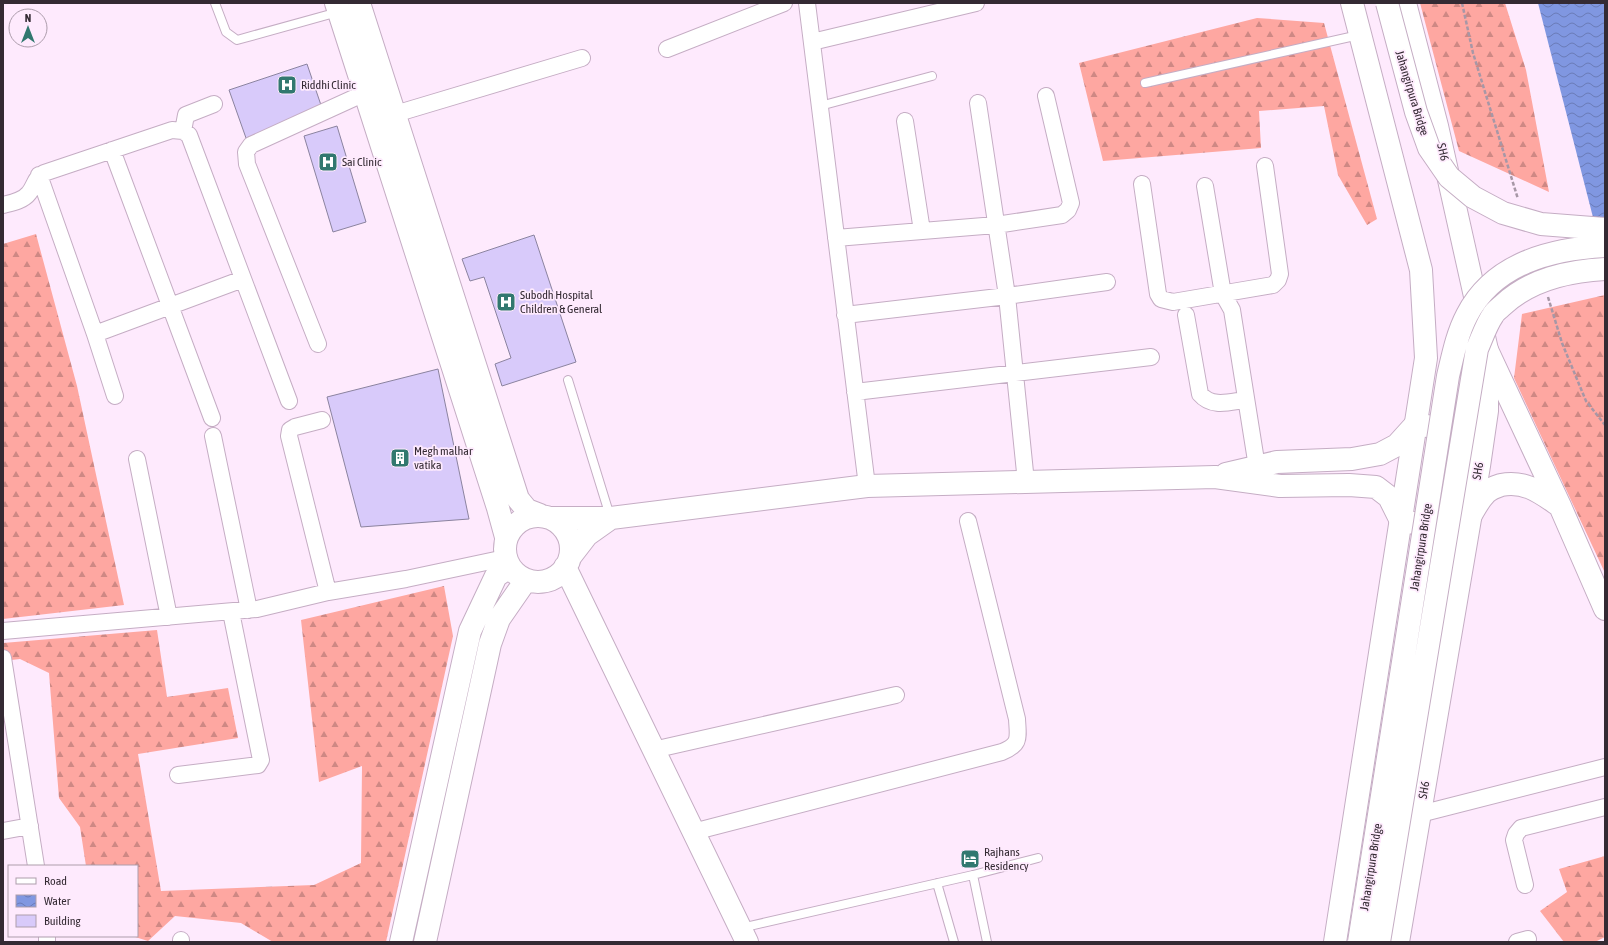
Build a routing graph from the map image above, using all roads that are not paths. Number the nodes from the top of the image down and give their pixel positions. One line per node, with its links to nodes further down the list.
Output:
1 (215, 3): 9 (lane)
2 (359, 3): 21 (street)
3 (784, 3): 12 (street)
4 (807, 3): 11 (street)
5 (976, 3): 11 (street)
6 (1352, 3): 10 (street)
7 (1387, 3): 31 (street, Jahangirpura Bridge, bridge)
8 (1405, 3): 45 (street, SH6)
9 (337, 8): 16 (street)
10 (1360, 34): 15 (lane); 55 (street)
11 (812, 42): 20 (street)
12 (667, 49)
13 (582, 58): 21 (street)
14 (932, 76): 20 (lane)
15 (1145, 83)
16 (364, 93): 44 (street); 70 (street)
17 (1046, 96): 30 (street)
18 (978, 103): 30 (street)
19 (214, 104): 23 (street)
20 (820, 106): 33 (street)
21 (395, 114): 64 (street)
22 (905, 121): 32 (street)
23 (183, 131): 24 (street); 36 (street)
24 (112, 150): 26 (street); 40 (street)
25 (1265, 166): 38 (street)
26 (39, 175): 29 (street); 43 (street)
27 (1142, 184): 38 (street)
28 (1205, 186): 38 (street)
29 (3, 205)
30 (996, 225): 32 (street); 39 (street)
31 (1605, 229)
32 (922, 231): 33 (street)
33 (836, 238): 41 (street)
34 (1605, 246): 99 (street, Jahangirpura Bridge, bridge)
35 (1605, 269): 100 (street, Jahangirpura Bridge, bridge)
36 (243, 280): 40 (street); 52 (street)
37 (1107, 282): 39 (street)
38 (1223, 294): 51 (street)
39 (1006, 296): 41 (street); 47 (street)
40 (171, 307): 43 (street); 53 (street)
41 (845, 315): 49 (street)
42 (1186, 315): 51 (street)
43 (95, 334): 50 (street)
44 (318, 344)
45 (1487, 350): 57 (street, SH6); 63 (street)
46 (1151, 357): 47 (street)
47 (1016, 373): 49 (street); 61 (street)
48 (568, 380): 65 (lane)
49 (855, 392): 62 (street)
50 (114, 396)
51 (1245, 400): 59 (street)
52 (289, 401)
53 (212, 418)
54 (322, 420): 71 (street)
55 (1416, 424): 57 (street); 59 (street); 67 (street)
56 (213, 436): 74 (street)
57 (1483, 436): 68 (street, SH6)
58 (137, 459): 76 (street)
59 (1257, 466): 60 (street)
60 (1215, 477): 61 (street); 67 (street)
61 (1026, 482): 62 (street)
62 (867, 486): 65 (street)
63 (1560, 506): 68 (street); 73 (street)
64 (546, 517): 65 (street); 69 (street); 70 (street)
65 (611, 518): 69 (street)
66 (968, 521): 87 (street)
67 (1401, 521): 68 (street); 98 (street)
68 (1470, 523): 84 (street, SH6)
69 (568, 562): 70 (street); 72 (street)
70 (517, 565): 71 (street); 72 (street); 94 (street); 95 (street)
71 (328, 592): 74 (street)
72 (584, 608): 80 (street)
73 (1605, 609)
74 (249, 610): 75 (street)
75 (231, 612): 76 (street); 82 (street)
76 (169, 617): 77 (street)
77 (3, 631)
78 (3, 658): 85 (street)
79 (896, 695): 80 (street)
80 (653, 750): 87 (street)
81 (1605, 767): 84 (street)
82 (178, 776)
83 (1605, 807): 92 (street)
84 (1420, 814): 101 (street, SH6)
85 (30, 826): 86 (street); 89 (street)
86 (3, 831)
87 (693, 832): 93 (street)
88 (1038, 858): 90 (lane)
89 (36, 865)
90 (973, 875): 91 (lane); 97 (lane)
91 (937, 883): 93 (lane); 96 (lane)
92 (1525, 885)
93 (743, 935)
94 (401, 942)
95 (425, 942)
96 (954, 942)
97 (987, 942)
98 (1335, 942)
99 (1359, 942)
100 (1379, 942)
101 (1398, 942)

